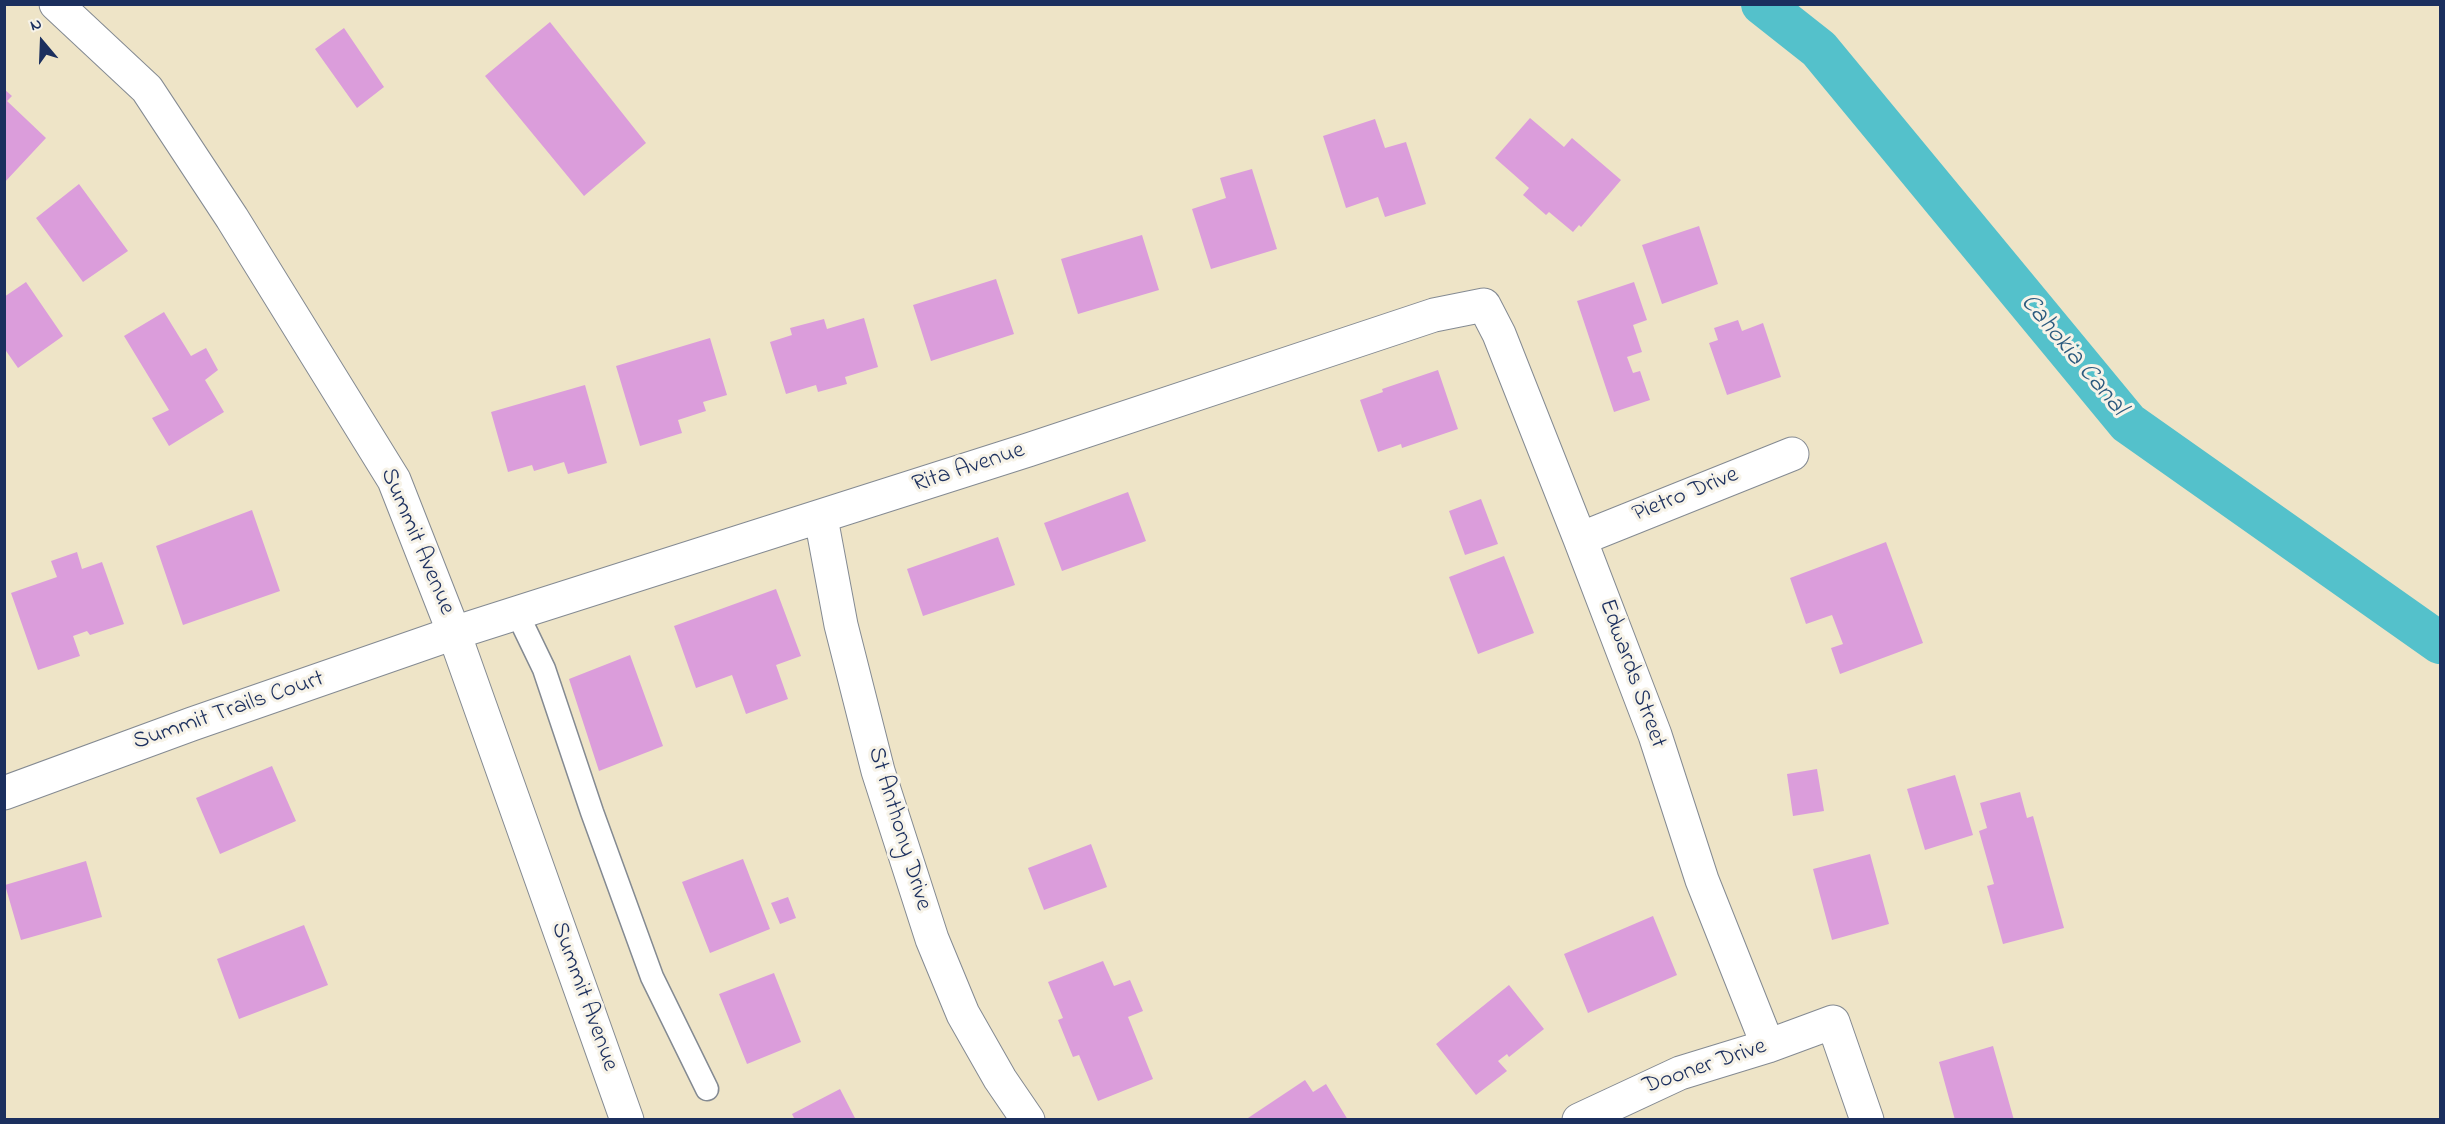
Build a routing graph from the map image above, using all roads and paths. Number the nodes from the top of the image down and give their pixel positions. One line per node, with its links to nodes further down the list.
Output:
1 (56, 4): 7 (street, Summit Avenue)
2 (1484, 305): 4 (street, Rita Avenue); 5 (street, Edwards Street)
3 (1792, 453): 5 (street, Pietro Drive)
4 (821, 518): 6 (street, Rita Avenue); 12 (street, St Anthony Drive)
5 (1580, 539): 9 (street, Edwards Street)
6 (517, 614): 7 (street, Rita Avenue); 10 (lane)
7 (454, 633): 8 (street, Summit Trails Court); 11 (street, Summit Avenue)
8 (4, 793)
9 (1768, 1046): 13 (street, Dooner Drive); 14 (street, Dooner Drive)
10 (707, 1089)
11 (627, 1119)
12 (1028, 1119)
13 (1579, 1119)
14 (1867, 1119)

